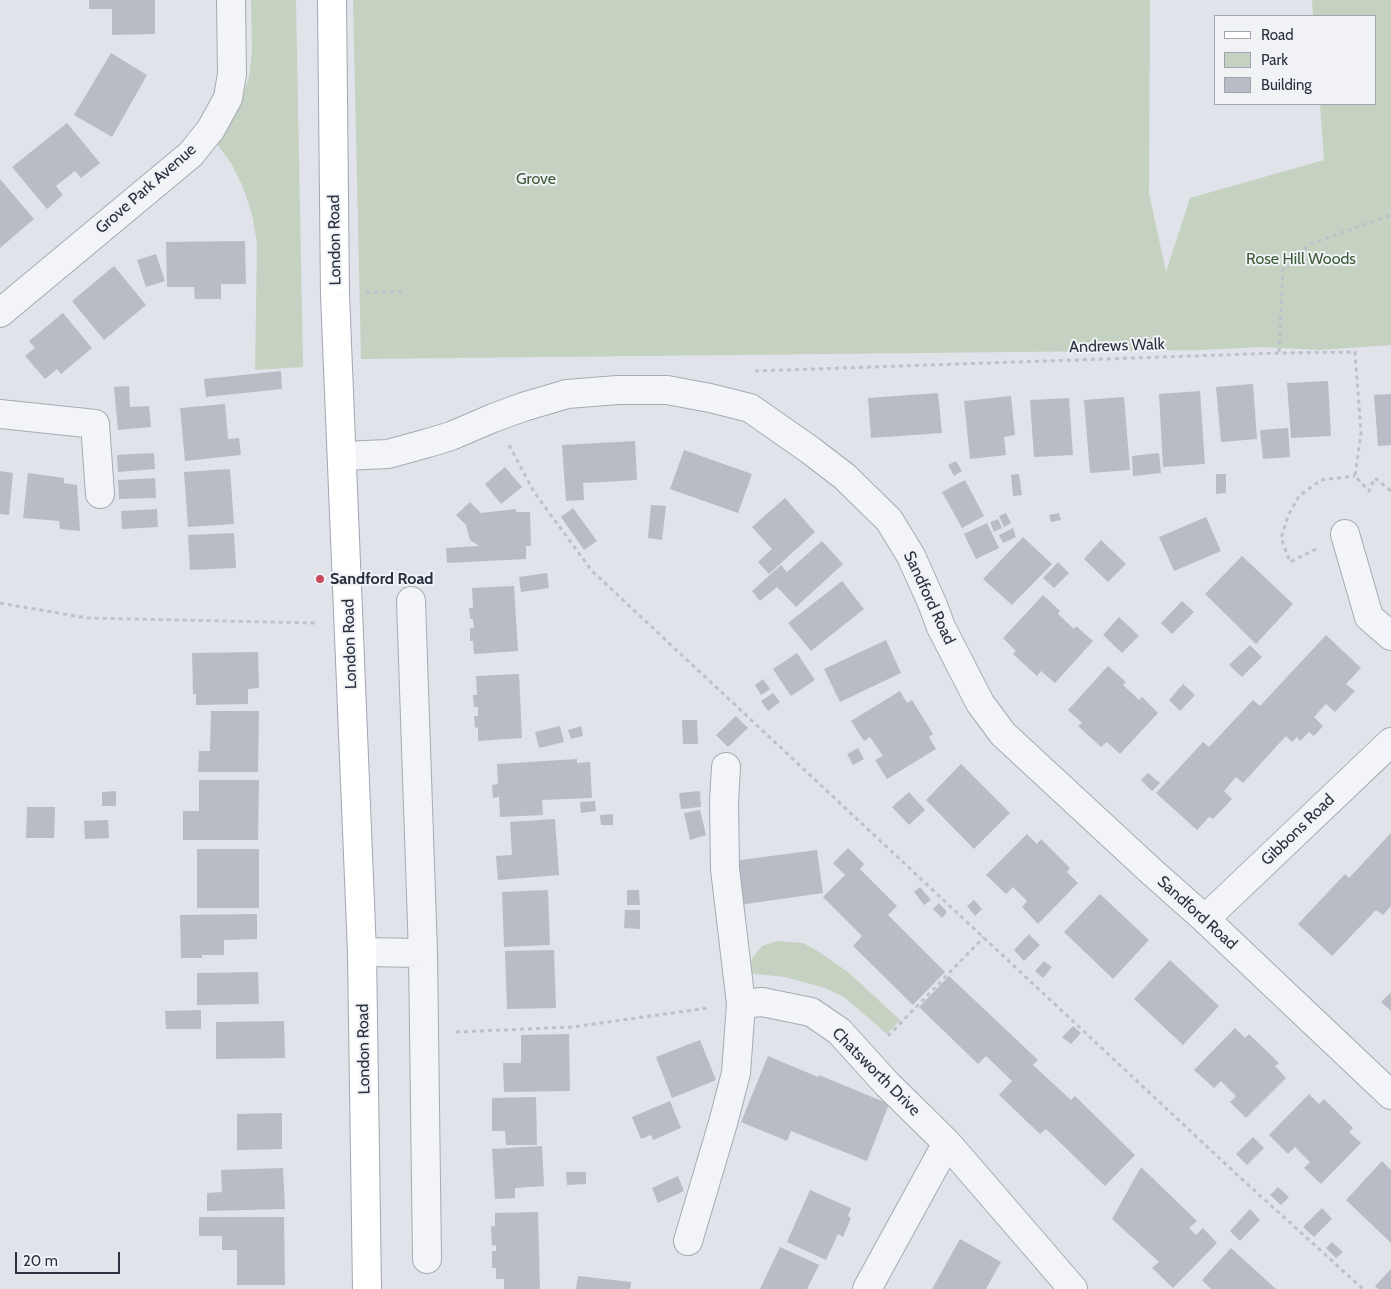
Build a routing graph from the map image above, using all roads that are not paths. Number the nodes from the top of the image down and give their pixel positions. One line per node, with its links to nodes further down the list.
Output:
1 (231, 0): 3 (street, Grove Park Avenue)
2 (332, 0): 5 (main road, London Road)
3 (0, 314)
4 (0, 414): 6 (street)
5 (343, 456): 12 (street, Sandford Road); 13 (main road, London Road)
6 (100, 494)
7 (1345, 534): 9 (street)
8 (411, 601): 14 (street)
9 (1391, 636)
10 (1391, 742): 12 (street, Gibbons Road)
11 (726, 767): 15 (street)
12 (1205, 919): 16 (street, Sandford Road)
13 (362, 952): 14 (street); 20 (main road, London Road)
14 (423, 953): 19 (street)
15 (741, 1004): 17 (street, Chatsworth Drive); 18 (street)
16 (1391, 1095)
17 (947, 1143): 21 (street); 22 (street, Chatsworth Drive)
18 (688, 1241)
19 (427, 1258)
20 (367, 1289)
21 (868, 1289)
22 (1072, 1289)

